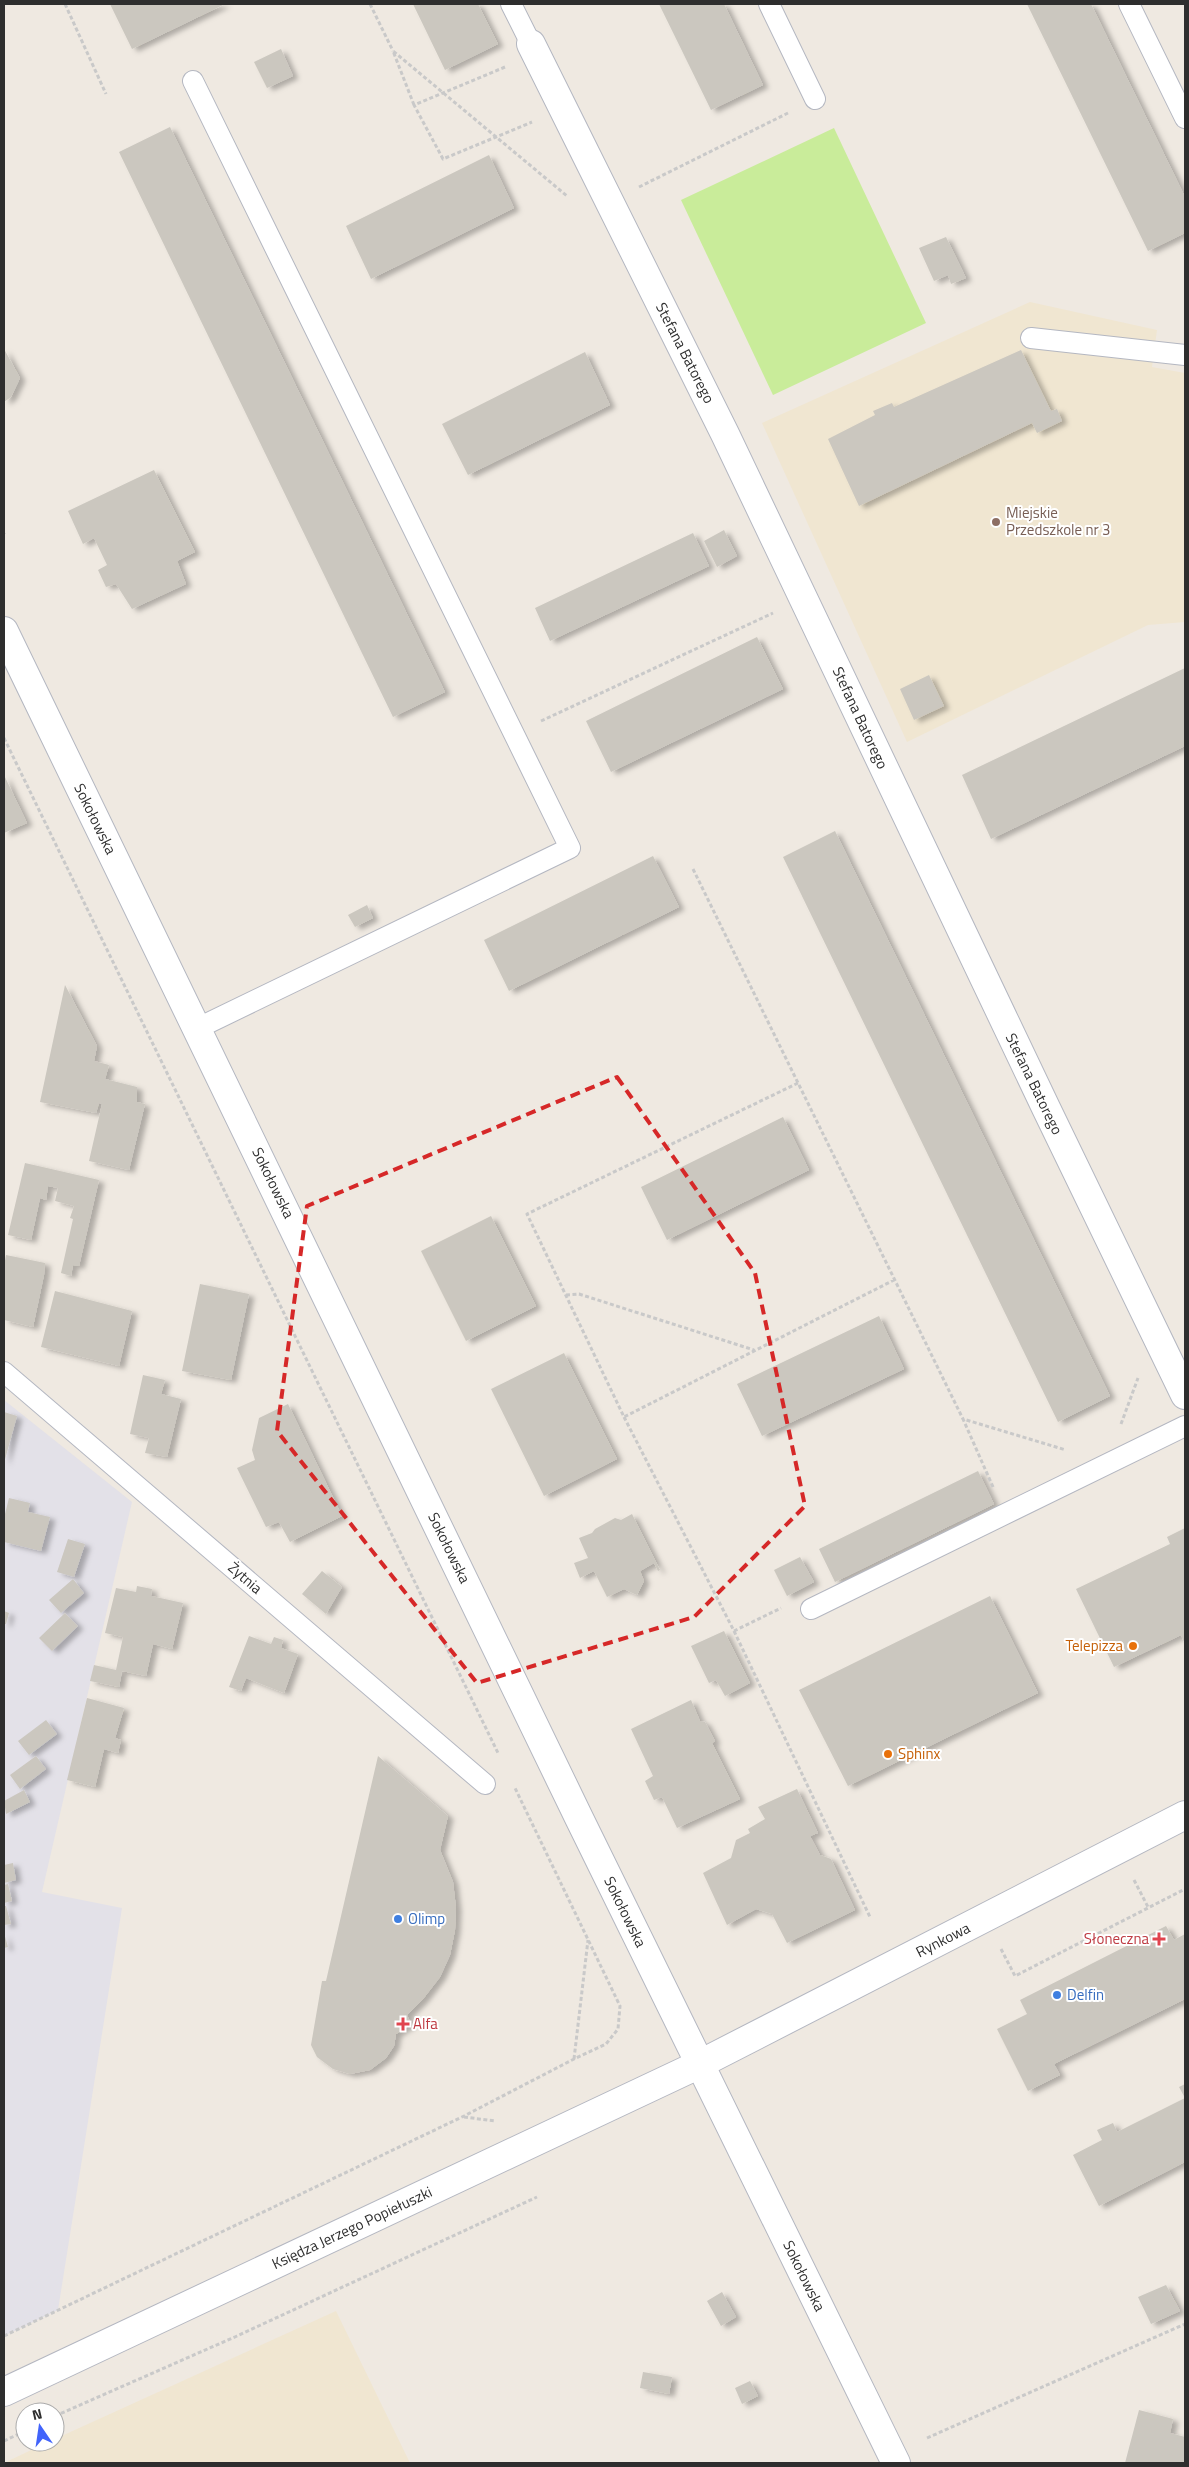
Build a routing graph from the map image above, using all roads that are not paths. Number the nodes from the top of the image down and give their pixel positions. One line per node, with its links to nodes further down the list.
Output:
1 (511, 4): 4 (lane)
2 (769, 4): 6 (lane)
3 (1129, 4): 7 (lane)
4 (531, 44): 13 (street, Stefana Batorego)
5 (193, 81): 11 (lane)
6 (815, 99)
7 (1185, 118)
8 (1030, 338): 9 (lane)
9 (1185, 355)
10 (4, 631): 11 (street, Sokołowska)
11 (198, 1028): 18 (street, Sokołowska)
12 (4, 1372): 16 (lane, Żytnia)
13 (1185, 1395)
14 (1185, 1426): 15 (lane)
15 (811, 1609)
16 (485, 1784)
17 (1185, 1815): 18 (street, Rynkowa)
18 (700, 2064): 19 (street, Księdza Jerzego Popiełuszki); 20 (street, Sokołowska)
19 (4, 2392)
20 (896, 2463)

